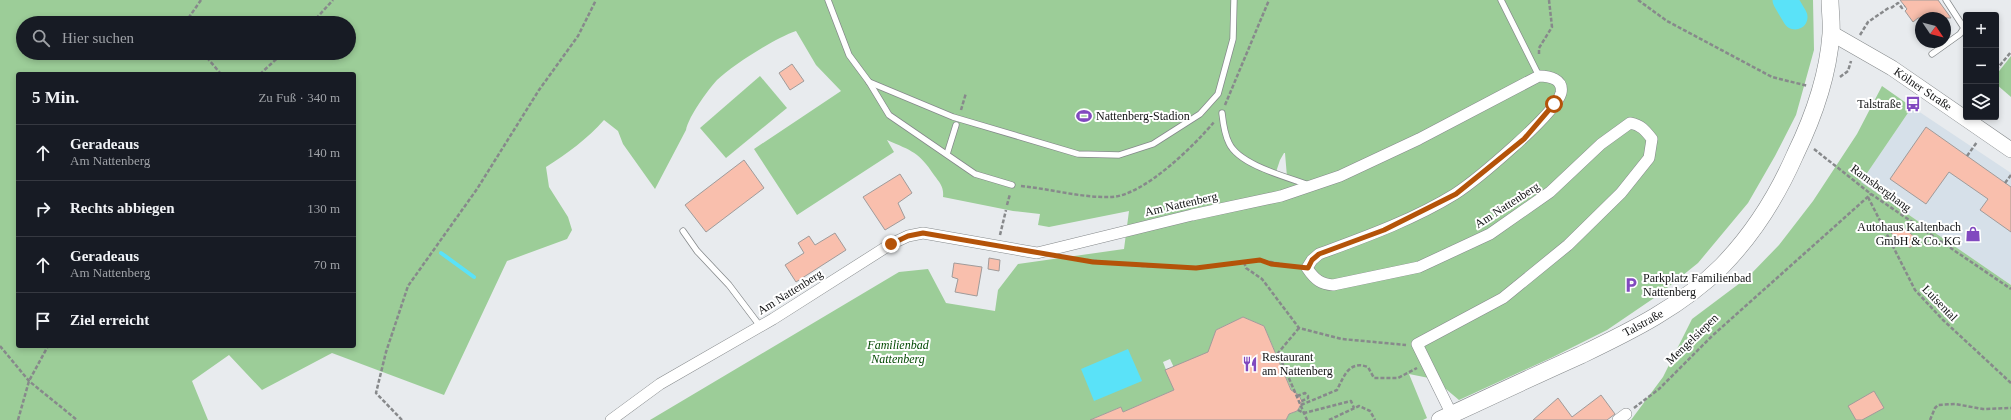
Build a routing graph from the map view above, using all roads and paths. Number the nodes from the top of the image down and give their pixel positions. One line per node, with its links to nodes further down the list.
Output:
1 (201, 0): 13 (path)
2 (333, 0): 14 (path)
3 (596, 0): 69 (path)
4 (828, 0): 26 (lane)
5 (1234, 0): 26 (lane)
6 (1269, 0): 29 (path, Am Nattenberg)
7 (1501, 0): 24 (lane)
8 (1550, 0): 24 (path)
9 (1638, 0): 27 (path)
10 (1830, 0): 15 (main road, Talstraße)
11 (1946, 0): 18 (lane)
12 (1905, 6): 16 (path)
13 (190, 16)
14 (318, 16)
15 (1831, 33): 16 (main road, Kölner Straße); 27 (main road, Talstraße)
16 (1856, 46): 25 (path); 34 (main road, Kölner Straße)
17 (2011, 52): 21 (path)
18 (1932, 54)
19 (209, 60): 22 (path)
20 (275, 60): 23 (path)
21 (1999, 66)
22 (219, 72)
23 (262, 72)
24 (1539, 76): 40 (street, Am Nattenberg); 49 (street)
25 (1838, 79)
26 (869, 82): 35 (lane)
27 (1820, 89): 32 (main road, Talstraße)
28 (966, 93): 30 (path)
29 (1222, 112): 39 (path, Am Nattenberg); 40 (lane)
30 (960, 114)
31 (956, 125): 35 (lane)
32 (1810, 144): 41 (path, Ramsberghang); 66 (main road, Talstraße)
33 (1972, 148): 36 (path)
34 (2011, 150)
35 (947, 154): 39 (lane)
36 (1967, 156)
37 (2011, 175): 38 (path)
38 (2005, 183)
39 (1012, 186): 43 (path)
40 (1312, 186): 46 (street, Am Nattenberg)
41 (1871, 194): 42 (path, Mengelsiepen); 50 (path, Ramsberghang)
42 (1868, 197): 58 (path, Luisental); 65 (path, Mengelsiepen)
43 (1007, 205)
44 (1006, 210): 46 (path)
45 (683, 231): 51 (lane)
46 (998, 245): 51 (street, Am Nattenberg)
47 (1064, 257): 48 (path)
48 (1244, 262): 49 (path); 52 (path)
49 (1308, 268): 53 (street, Am Nattenberg)
50 (2011, 289)
51 (760, 326): 70 (street, Am Nattenberg)
52 (1299, 328): 53 (path); 59 (path)
53 (1417, 344): 56 (street)
54 (0, 346): 57 (path)
55 (47, 348): 57 (path)
56 (1426, 364): 61 (path); 66 (street)
57 (29, 381): 67 (path); 68 (path)
58 (2011, 383)
59 (1297, 396): 60 (path); 60 (path)
60 (1300, 402): 61 (path)
61 (1301, 405): 71 (path)
62 (1354, 408): 64 (path, bridge); 72 (path); 73 (path)
63 (2011, 408): 74 (path)
64 (1298, 410)
65 (1622, 417)
66 (1449, 418)
67 (18, 420)
68 (77, 420)
69 (402, 420)
70 (611, 420)
71 (1307, 420)
72 (1329, 420)
73 (1375, 420)
74 (1930, 420)

